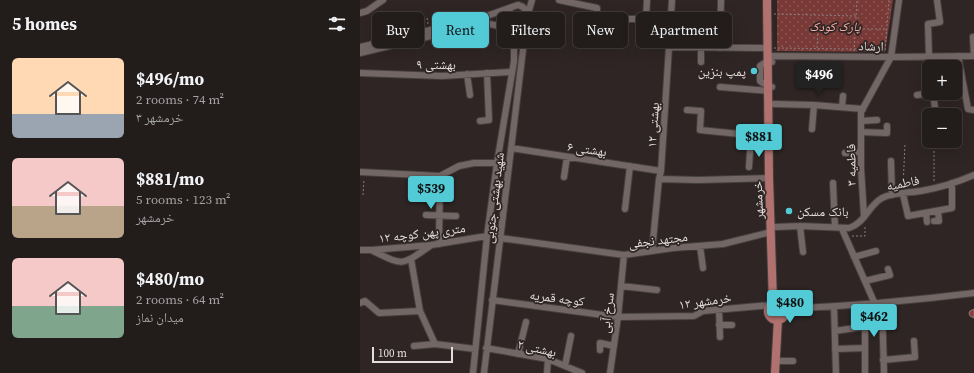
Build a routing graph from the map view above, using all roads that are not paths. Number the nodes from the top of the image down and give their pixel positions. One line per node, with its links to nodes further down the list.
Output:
1 (382, 0): 19 (street)
2 (519, 0): 12 (street)
3 (532, 0): 15 (street)
4 (559, 0): 20 (street)
5 (647, 0): 16 (street)
6 (672, 0): 17 (street, بهشتی ۱۲)
7 (721, 0): 18 (street)
8 (767, 0): 30 (main road, خرمشهر)
9 (771, 0): 30 (main road, خرمشهر)
10 (899, 0): 33 (street)
11 (937, 0): 34 (street)
12 (513, 7): 13 (street); 14 (street); 23 (street)
13 (510, 12)
14 (526, 12)
15 (528, 12)
16 (646, 12)
17 (671, 12)
18 (721, 12)
19 (360, 13)
20 (636, 19)
21 (497, 26): 29 (street)
22 (973, 37): 32 (street)
23 (360, 47)
24 (514, 48): 37 (street, شهید بهشتی جنوبی)
25 (523, 48): 61 (street, شهید بهشتی جنوبی)
26 (670, 48): 69 (street, بهشتی ۱۲)
27 (701, 48): 36 (street)
28 (720, 48): 30 (street, ارشاد)
29 (360, 53)
30 (770, 55): 33 (street, ارشاد); 42 (main road, خرمشهر); 42 (street)
31 (958, 56): 32 (street, ارشاد); 34 (street, ارشاد); 51 (street)
32 (974, 56)
33 (891, 57): 34 (street, ارشاد); 52 (street)
34 (929, 57): 35 (street)
35 (929, 60)
36 (701, 62)
37 (512, 72): 39 (street, بهشتی ۹); 66 (street, شهید بهشتی جنوبی)
38 (360, 73): 40 (street, بهشتی ۹)
39 (487, 73): 40 (street, بهشتی ۹); 54 (street)
40 (467, 74): 43 (street)
41 (720, 87): 42 (street)
42 (770, 88): 47 (main road, خرمشهر); 60 (main road, خرمشهر)
43 (470, 95)
44 (922, 95): 46 (street)
45 (843, 96): 49 (street)
46 (917, 96)
47 (773, 104): 48 (street); 92 (main road, خرمشهر)
48 (814, 105): 49 (street); 57 (street)
49 (842, 107): 52 (street)
50 (687, 110): 59 (street)
51 (974, 110)
52 (862, 111): 55 (street, فاطمیه ۳)
53 (877, 120): 55 (street)
54 (480, 121)
55 (861, 121): 58 (street, فاطمیه ۳)
56 (887, 126): 58 (street)
57 (812, 128)
58 (861, 132): 62 (street, فاطمیه ۳)
59 (751, 136): 60 (street); 68 (street)
60 (769, 137): 74 (main road, خرمشهر)
61 (511, 148): 64 (street, بهشتی ۶); 77 (street, شهید بهشتی جنوبی)
62 (861, 152): 63 (street); 88 (street, فاطمیه ۳)
63 (845, 153)
64 (567, 157): 67 (street, بهشتی ۶); 73 (street)
65 (891, 161): 81 (street)
66 (498, 163): 72 (street); 76 (street, شهید بهشتی جنوبی)
67 (630, 166): 69 (street, بهشتی ۶); 82 (street)
68 (749, 167)
69 (661, 170): 75 (street, بهشتی ۱۲)
70 (362, 172): 72 (street)
71 (974, 175): 79 (street, فاطمیه)
72 (440, 176): 86 (street)
73 (564, 177)
74 (769, 178): 75 (street); 92 (main road, خرمشهر)
75 (659, 179): 100 (street, بهشتی ۱۲)
76 (496, 180): 77 (street); 93 (street, شهید بهشتی جنوبی)
77 (507, 181): 94 (street, شهید بهشتی جنوبی)
78 (833, 183): 90 (street)
79 (952, 183): 80 (street, فاطمیه); 83 (street)
80 (903, 194): 81 (street, فاطمیه); 84 (street)
81 (892, 195): 88 (street, فاطمیه)
82 (625, 209)
83 (938, 211): 84 (street); 84 (street)
84 (926, 213)
85 (426, 215): 86 (street)
86 (440, 216): 87 (street); 95 (street)
87 (456, 216)
88 (864, 217): 91 (street, فاطمیه)
89 (800, 226): 90 (street); 92 (street); 102 (street)
90 (835, 227): 91 (street)
91 (842, 229): 104 (street)
92 (773, 230): 97 (street, مجتهد نجفی); 114 (main road, خرمشهر)
93 (487, 236): 95 (street, ۱۲ متری پهن کوچه); 137 (street, شهید بهشتی جنوبی)
94 (500, 238): 103 (street, مجتهد نجفی); 112 (street, شهید بهشتی جنوبی)
95 (439, 244): 96 (street, ۱۲ متری پهن کوچه)
96 (431, 245): 99 (street, ۱۲ متری پهن کوچه); 105 (street)
97 (700, 246): 100 (street, مجتهد نجفی); 106 (street)
98 (360, 250): 99 (street, ۱۲ متری پهن کوچه)
99 (372, 250): 105 (street)
100 (652, 251): 103 (street, مجتهد نجفی)
101 (876, 251): 104 (street)
102 (803, 252)
103 (624, 255): 109 (street, سرخ آبی)
104 (854, 257): 108 (street)
105 (411, 259): 120 (street)
106 (703, 268)
107 (888, 269): 108 (street)
108 (865, 281): 116 (street)
109 (621, 286): 110 (street); 121 (street, سرخ آبی)
110 (657, 290)
111 (974, 293): 115 (street)
112 (492, 300): 121 (street, کوچه قمریه); 135 (street, شهید بهشتی جنوبی)
113 (360, 303): 120 (street)
114 (773, 303): 118 (street, خرمشهر ۱۲); 119 (main road); 122 (main road)
115 (882, 303): 116 (street); 124 (street)
116 (875, 304): 117 (street)
117 (834, 307): 119 (street); 128 (street)
118 (719, 309): 121 (street, خرمشهر ۱۲); 125 (street)
119 (785, 309): 122 (main road)
120 (420, 311): 132 (street)
121 (618, 317): 134 (street, سرخ آبی)
122 (778, 319): 143 (main road)
123 (526, 322): 140 (street)
124 (882, 324): 127 (street); 142 (street)
125 (720, 325): 126 (street); 130 (street)
126 (732, 325)
127 (864, 327): 128 (street); 136 (street)
128 (835, 331): 138 (street)
129 (571, 336): 145 (street)
130 (720, 337)
131 (914, 341): 142 (street)
132 (435, 344): 133 (street); 137 (street)
133 (414, 346)
134 (614, 346): 139 (street); 150 (street, سرخ آبی)
135 (486, 348): 140 (street, بهشتی ۲); 147 (street, شهید بهشتی جنوبی)
136 (864, 348): 138 (street); 153 (street)
137 (475, 349): 146 (street, شهید بهشتی جنوبی)
138 (835, 349): 152 (street)
139 (600, 350)
140 (518, 354): 141 (street, بهشتی ۲)
141 (548, 359): 145 (street, بهشتی ۲); 148 (street)
142 (883, 360): 154 (street)
143 (775, 361): 144 (street); 151 (main road)
144 (793, 361)
145 (566, 366): 149 (street, بهشتی ۲)
146 (472, 373)
147 (484, 373)
148 (547, 373)
149 (582, 373)
150 (610, 373)
151 (775, 373)
152 (836, 373)
153 (864, 373)
154 (884, 373)

